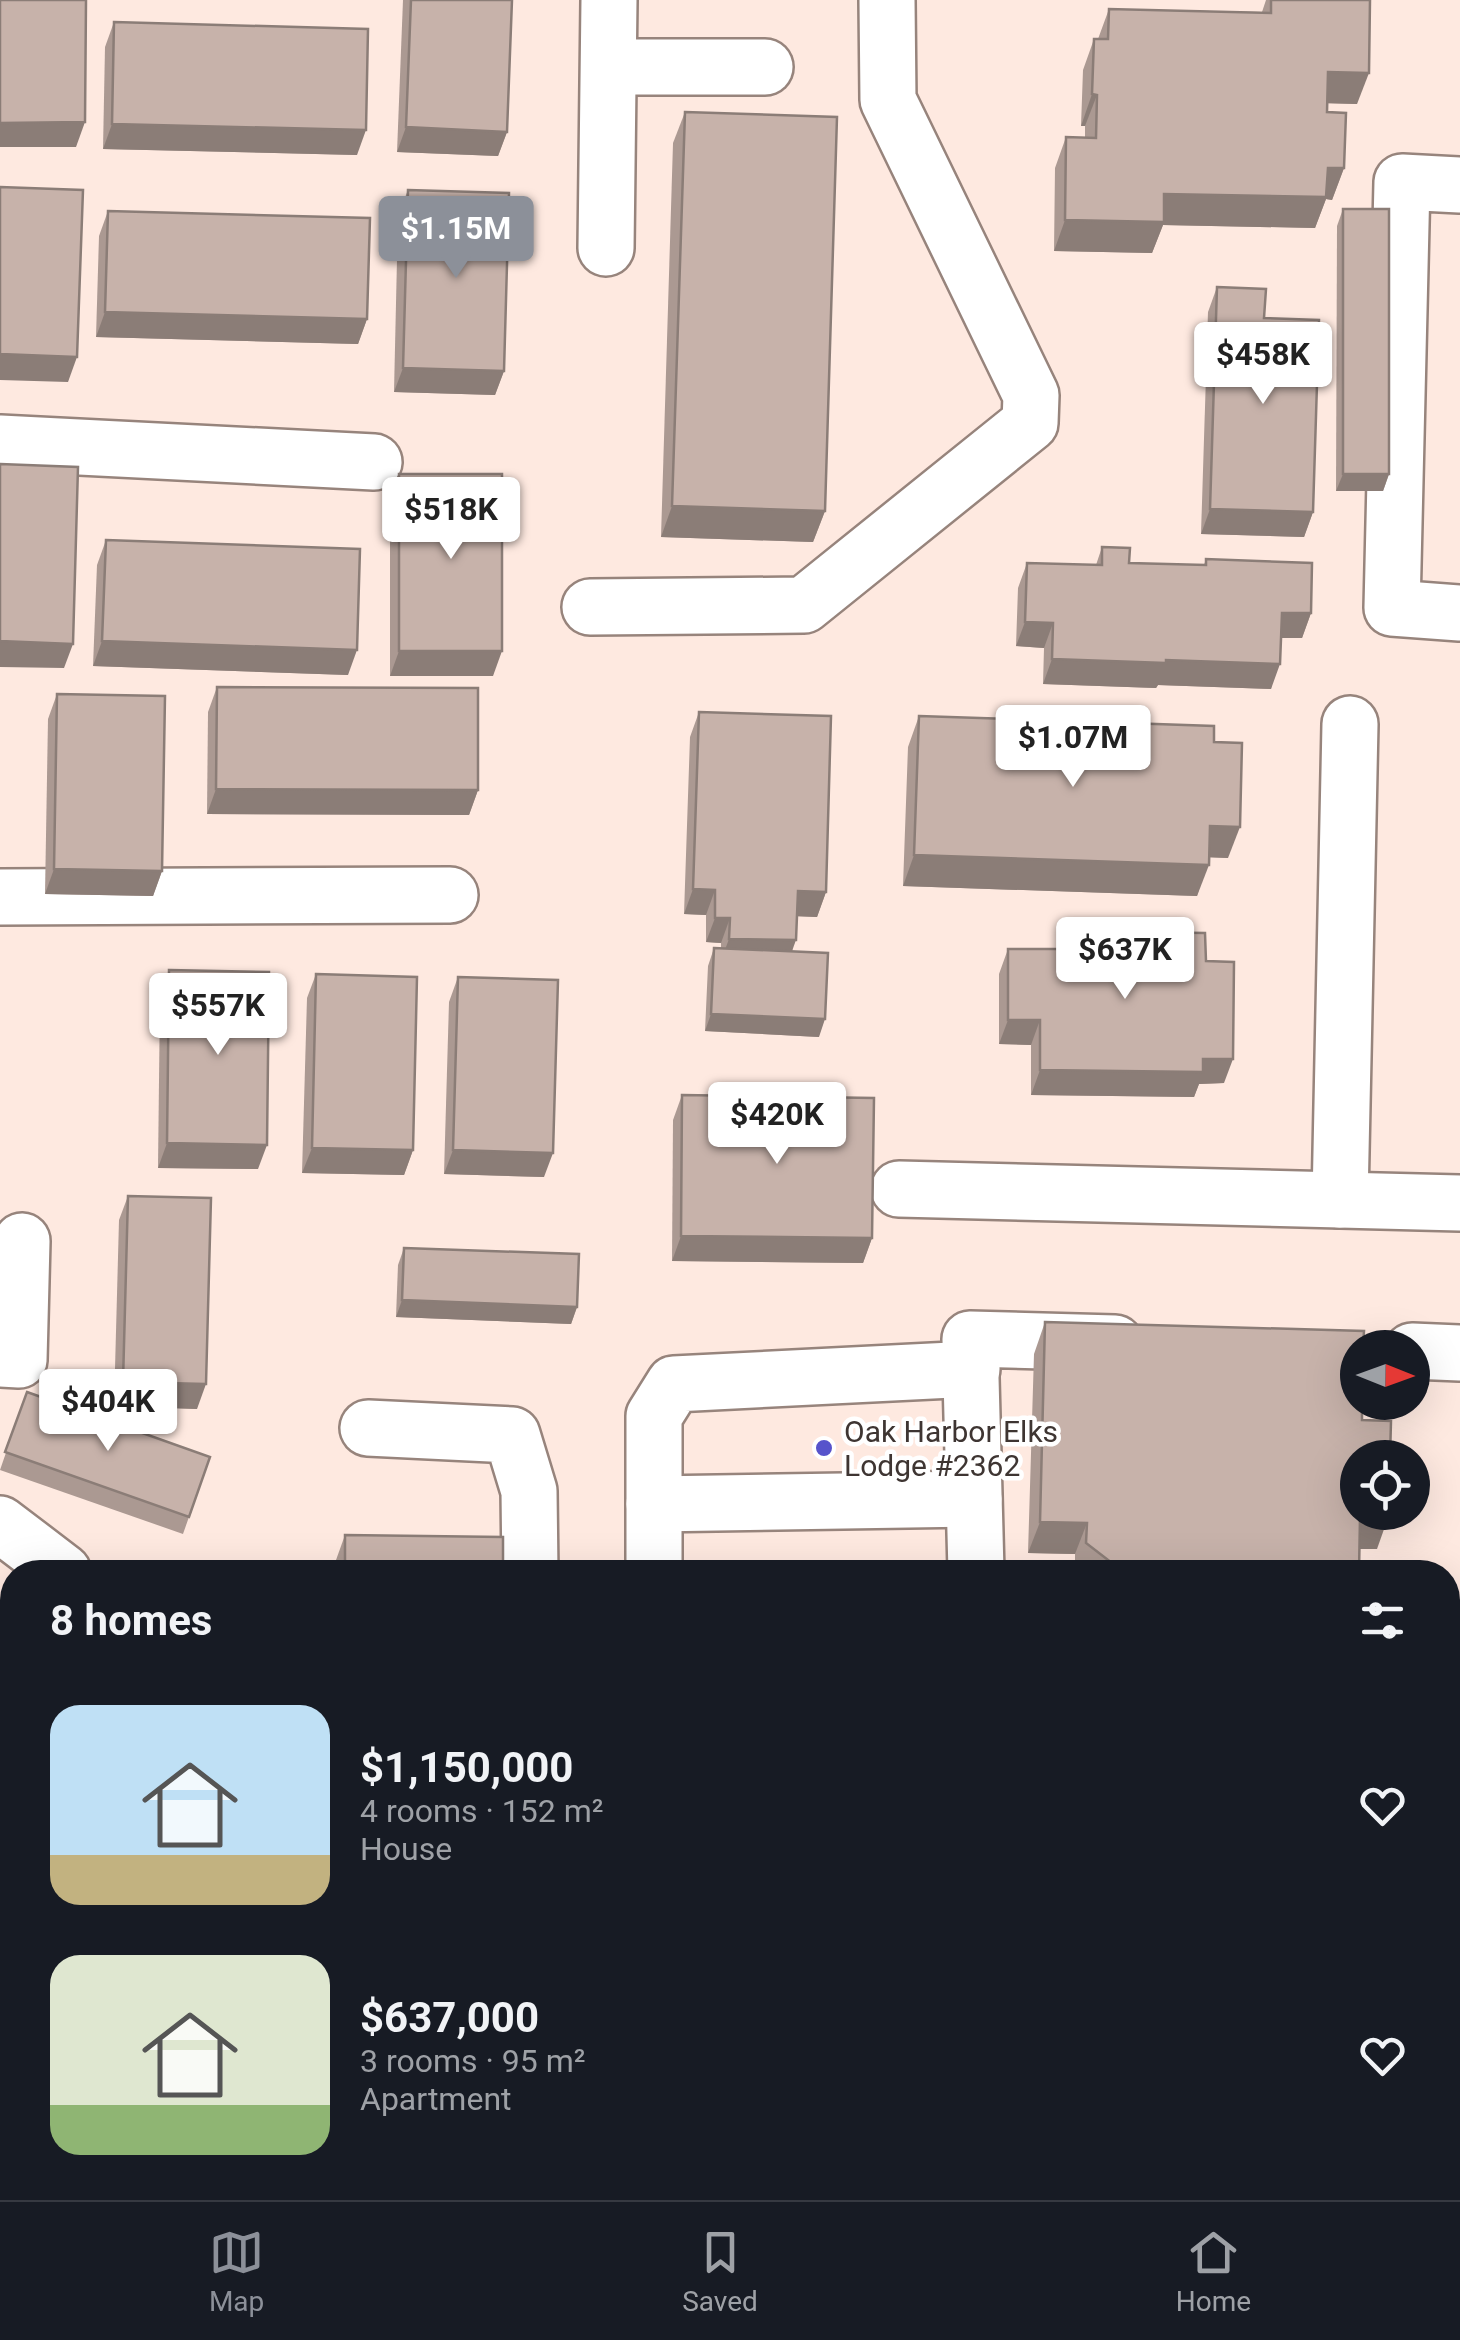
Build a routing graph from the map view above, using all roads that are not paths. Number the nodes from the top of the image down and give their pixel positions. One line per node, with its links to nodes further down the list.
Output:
1 (609, 0): 4 (street)
2 (888, 0): 9 (street)
3 (766, 67): 4 (street)
4 (609, 68): 6 (street)
5 (1460, 185): 10 (street)
6 (606, 248)
7 (0, 443): 8 (street)
8 (374, 462)
9 (590, 608)
10 (1460, 613)
11 (1350, 724): 15 (street)
12 (450, 894): 13 (street)
13 (0, 897)
14 (899, 1189): 15 (street)
15 (1340, 1200): 16 (street)
16 (1460, 1204)
17 (22, 1242): 21 (street)
18 (1164, 1344): 22 (street)
19 (1430, 1351): 20 (street)
20 (1460, 1352)
21 (0, 1360)
22 (972, 1368): 24 (street); 25 (street)
23 (368, 1428): 28 (street)
24 (974, 1499): 25 (street); 30 (street)
25 (654, 1504): 29 (street)
26 (0, 1524): 27 (street)
27 (48, 1560)
28 (530, 1560)
29 (654, 1560)
30 (976, 1560)

